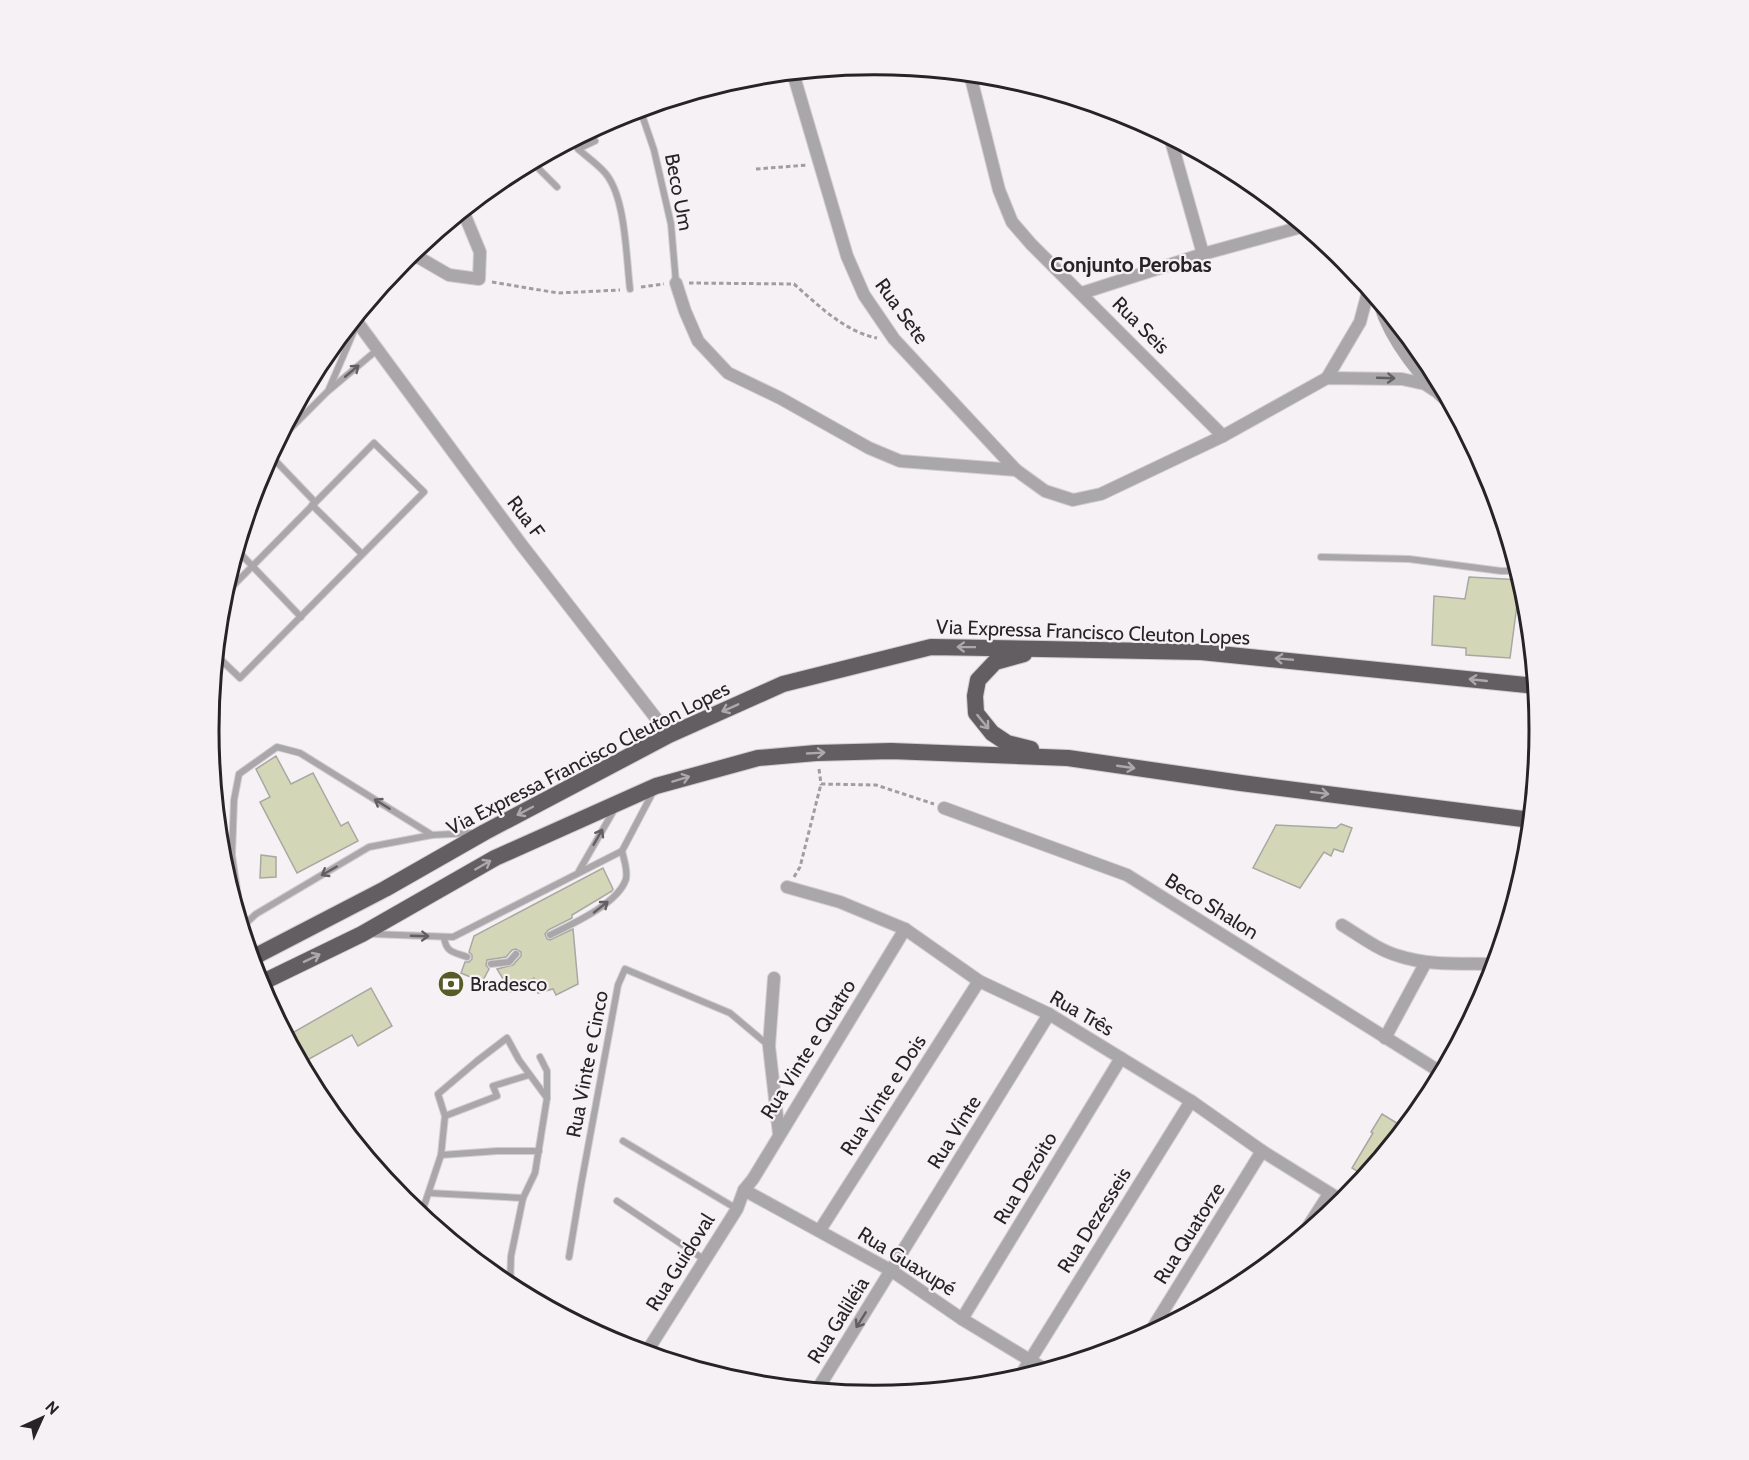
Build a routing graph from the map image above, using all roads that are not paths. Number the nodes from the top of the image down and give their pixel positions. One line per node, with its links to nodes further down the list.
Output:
1 (795, 80): 27 (street, Rua Sete)
2 (972, 83): 14 (street, Rua Seis)
3 (643, 118): 12 (lane, Beco Um)
4 (594, 139): 13 (lane)
5 (1173, 148): 10 (street)
6 (538, 168): 7 (lane)
7 (557, 187)
8 (466, 218): 11 (street)
9 (1295, 229): 10 (street)
10 (1203, 254): 14 (street)
11 (421, 258)
12 (676, 282): 27 (street)
13 (630, 289)
14 (1082, 293): 25 (street, Rua Seis)
15 (1366, 297): 21 (street)
16 (359, 326): 19 (street, Rua F)
17 (1393, 330): 20 (street)
18 (348, 341): 23 (lane)
19 (377, 350): 23 (lane, one-way to 19); 39 (street, Rua F)
20 (1420, 368)
21 (1327, 378): 22 (street, Rua Sete, one-way to 22); 25 (street, Rua Sete)
22 (1434, 390)
23 (327, 392): 24 (lane)
24 (296, 423)
25 (1223, 436): 27 (street, Rua Sete)
26 (277, 462): 28 (lane)
27 (1016, 470)
28 (314, 504): 29 (lane); 29 (lane); 32 (lane)
29 (362, 555): 35 (lane)
30 (243, 556): 32 (lane)
31 (1321, 558): 33 (lane)
32 (252, 566): 34 (lane); 35 (lane)
33 (1510, 571)
34 (237, 582)
35 (301, 616): 37 (lane)
36 (1046, 649): 38 (highway, Via Expressa Francisco Cleuton Lopes, one-way to 36); 39 (highway, Via Expressa Francisco Cleuton Lopes, one-way to 39); 40 (highway, one-way to 40)
37 (223, 662)
38 (1528, 685)
39 (669, 735): 45 (highway, Via Expressa Francisco Cleuton Lopes, one-way to 45)
40 (1068, 758): 41 (highway, one-way to 40); 44 (highway, one-way to 44)
41 (656, 786): 42 (highway); 47 (lane)
42 (618, 802): 49 (lane, one-way to 42); 54 (highway, one-way to 42)
43 (944, 807): 67 (street, Beco Shalon)
44 (1523, 819)
45 (485, 832): 46 (lane); 57 (highway, Via Expressa Francisco Cleuton Lopes)
46 (432, 835): 48 (lane, one-way to 48); 51 (lane, one-way to 51)
47 (622, 851): 49 (lane); 55 (lane, one-way to 47)
48 (233, 862)
49 (578, 872): 56 (lane)
50 (787, 887): 53 (street, Rua Três)
51 (248, 921)
52 (1342, 925): 60 (street)
53 (905, 929): 65 (street, Rua Três); 76 (street, Rua Vinte e Quatro)
54 (362, 934): 56 (lane, one-way to 56); 64 (highway, one-way to 54)
55 (550, 935)
56 (444, 937): 59 (lane)
57 (259, 954)
58 (516, 954): 61 (lane)
59 (467, 957)
60 (1426, 962): 62 (street); 67 (street)
61 (491, 964)
62 (1486, 964)
63 (774, 978): 68 (street)
64 (268, 979)
65 (979, 981): 66 (street, Rua Três); 90 (street, Rua Vinte e Dois)
66 (1049, 1014): 70 (street, Rua Três); 93 (street, Rua Vinte)
67 (1385, 1038): 71 (street, Beco Shalon)
68 (769, 1046): 76 (street); 91 (lane, Rua Vinte e Cinco)
69 (540, 1057): 73 (lane)
70 (1121, 1058): 74 (street, Rua Três); 95 (street, Rua Dezoito)
71 (1436, 1068)
72 (530, 1075): 73 (lane); 75 (lane); 75 (lane)
73 (547, 1098): 78 (lane)
74 (1191, 1101): 79 (street, Rua Três); 98 (street, Rua Dezesseis)
75 (445, 1116): 80 (lane)
76 (779, 1134): 81 (street, Rua Vinte e Quatro)
77 (624, 1141): 88 (lane)
78 (539, 1151): 80 (lane); 85 (lane)
79 (1262, 1151): 83 (street, Rua Três); 96 (street, Rua Quatorze)
80 (441, 1155): 82 (lane)
81 (744, 1190): 88 (street, Rua Guidoval); 90 (street, Rua Guaxupé)
82 (429, 1193): 85 (lane); 87 (lane)
83 (1329, 1194): 84 (street, Rua Três); 89 (street)
84 (1334, 1197)
85 (523, 1198): 94 (lane)
86 (617, 1201): 92 (lane)
87 (425, 1205)
88 (737, 1209): 92 (street, Rua Guidoval)
89 (1318, 1211)
90 (820, 1230): 93 (street, Rua Guaxupé)
91 (569, 1257)
92 (705, 1260): 97 (street, Rua Guidoval)
93 (892, 1271): 95 (street, Rua Guaxupé); 101 (street, Rua Galiléia, one-way to 101)
94 (510, 1275)
95 (962, 1319): 98 (street, Rua Guaxupé)
96 (1158, 1320)
97 (651, 1345)
98 (1030, 1360): 99 (street, Rua Guaxupé); 100 (street, Rua Dezesseis)
99 (1037, 1364)
100 (1026, 1367)
101 (822, 1383)

